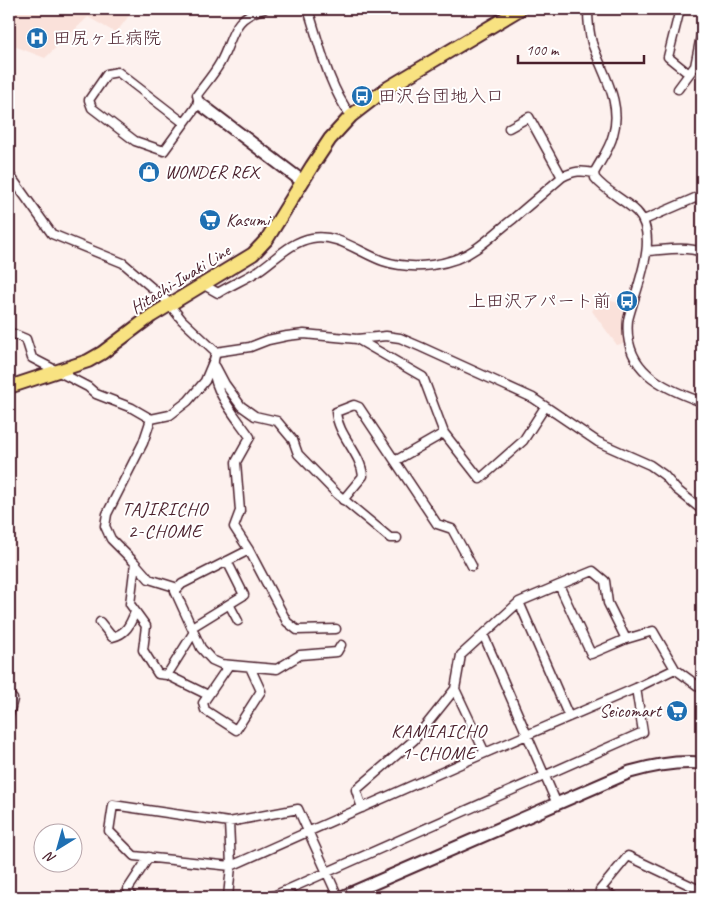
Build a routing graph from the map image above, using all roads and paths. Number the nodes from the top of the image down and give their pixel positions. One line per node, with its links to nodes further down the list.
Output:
1 (264, 9): 9 (street)
2 (308, 9): 10 (street)
3 (520, 9): 10 (main road, Hitachi-Iwaki Line)
4 (588, 9): 13 (street)
5 (680, 9): 7 (street)
6 (702, 31): 7 (street)
7 (689, 74): 8 (street)
8 (678, 89)
9 (199, 103): 11 (street); 16 (street)
10 (351, 116): 16 (main road, Hitachi-Iwaki Line)
11 (184, 123): 11 (street)
12 (510, 128): 15 (street)
13 (594, 173): 15 (street); 18 (street)
14 (9, 174): 22 (street)
15 (562, 177): 21 (street)
16 (302, 181): 21 (main road, Hitachi-Iwaki Line)
17 (702, 196): 18 (street)
18 (644, 220): 19 (street)
19 (647, 251): 20 (street); 29 (street)
20 (702, 252)
21 (204, 285): 22 (main road, Hitachi-Iwaki Line)
22 (170, 304): 25 (street); 27 (main road, Hitachi-Iwaki Line)
23 (9, 332): 27 (street)
24 (357, 339): 25 (street); 30 (street); 32 (street)
25 (216, 352): 26 (street)
26 (213, 361): 31 (street); 34 (street); 37 (street)
27 (58, 372): 28 (main road, Hitachi-Iwaki Line); 31 (street)
28 (9, 387)
29 (702, 402)
30 (545, 407): 32 (street); 35 (street)
31 (151, 419): 39 (street)
32 (444, 433): 33 (street)
33 (395, 461): 34 (street); 40 (street)
34 (343, 500): 36 (street)
35 (702, 510)
36 (397, 538)
37 (249, 550): 38 (street); 48 (street)
38 (227, 561): 42 (street); 44 (street)
39 (135, 563): 42 (street); 45 (street)
40 (472, 566)
41 (559, 585): 43 (street); 51 (street); 51 (street)
42 (178, 588): 49 (street)
43 (519, 602): 50 (street); 63 (street)
44 (229, 604): 46 (street); 49 (street)
45 (135, 612): 47 (street); 56 (street)
46 (238, 621)
47 (100, 622)
48 (336, 629)
49 (193, 630): 53 (street); 56 (street)
50 (483, 634): 58 (street); 64 (street)
51 (626, 639): 55 (street)
52 (341, 645): 54 (street)
53 (229, 665): 54 (street); 61 (street)
54 (250, 667): 61 (street)
55 (675, 669): 57 (street); 59 (street)
56 (167, 675): 61 (street)
57 (636, 688): 63 (street); 67 (street)
58 (455, 689): 65 (street); 69 (street)
59 (702, 689)
60 (9, 696): 62 (street)
61 (208, 696)
62 (9, 716)
63 (569, 717): 64 (street)
64 (526, 735): 65 (street); 67 (street)
65 (485, 753): 69 (street)
66 (702, 763): 68 (street)
67 (544, 776): 68 (street); 74 (street)
68 (557, 804): 80 (street)
69 (362, 808): 71 (street)
70 (229, 822): 71 (street); 72 (street); 73 (street)
71 (308, 832): 73 (street); 74 (street)
72 (149, 857): 73 (street); 76 (street)
73 (231, 866): 77 (street)
74 (327, 873): 78 (street); 79 (street)
75 (702, 891): 81 (street)
76 (132, 897)
77 (228, 897)
78 (271, 897)
79 (338, 897)
80 (342, 897)
81 (614, 897)

